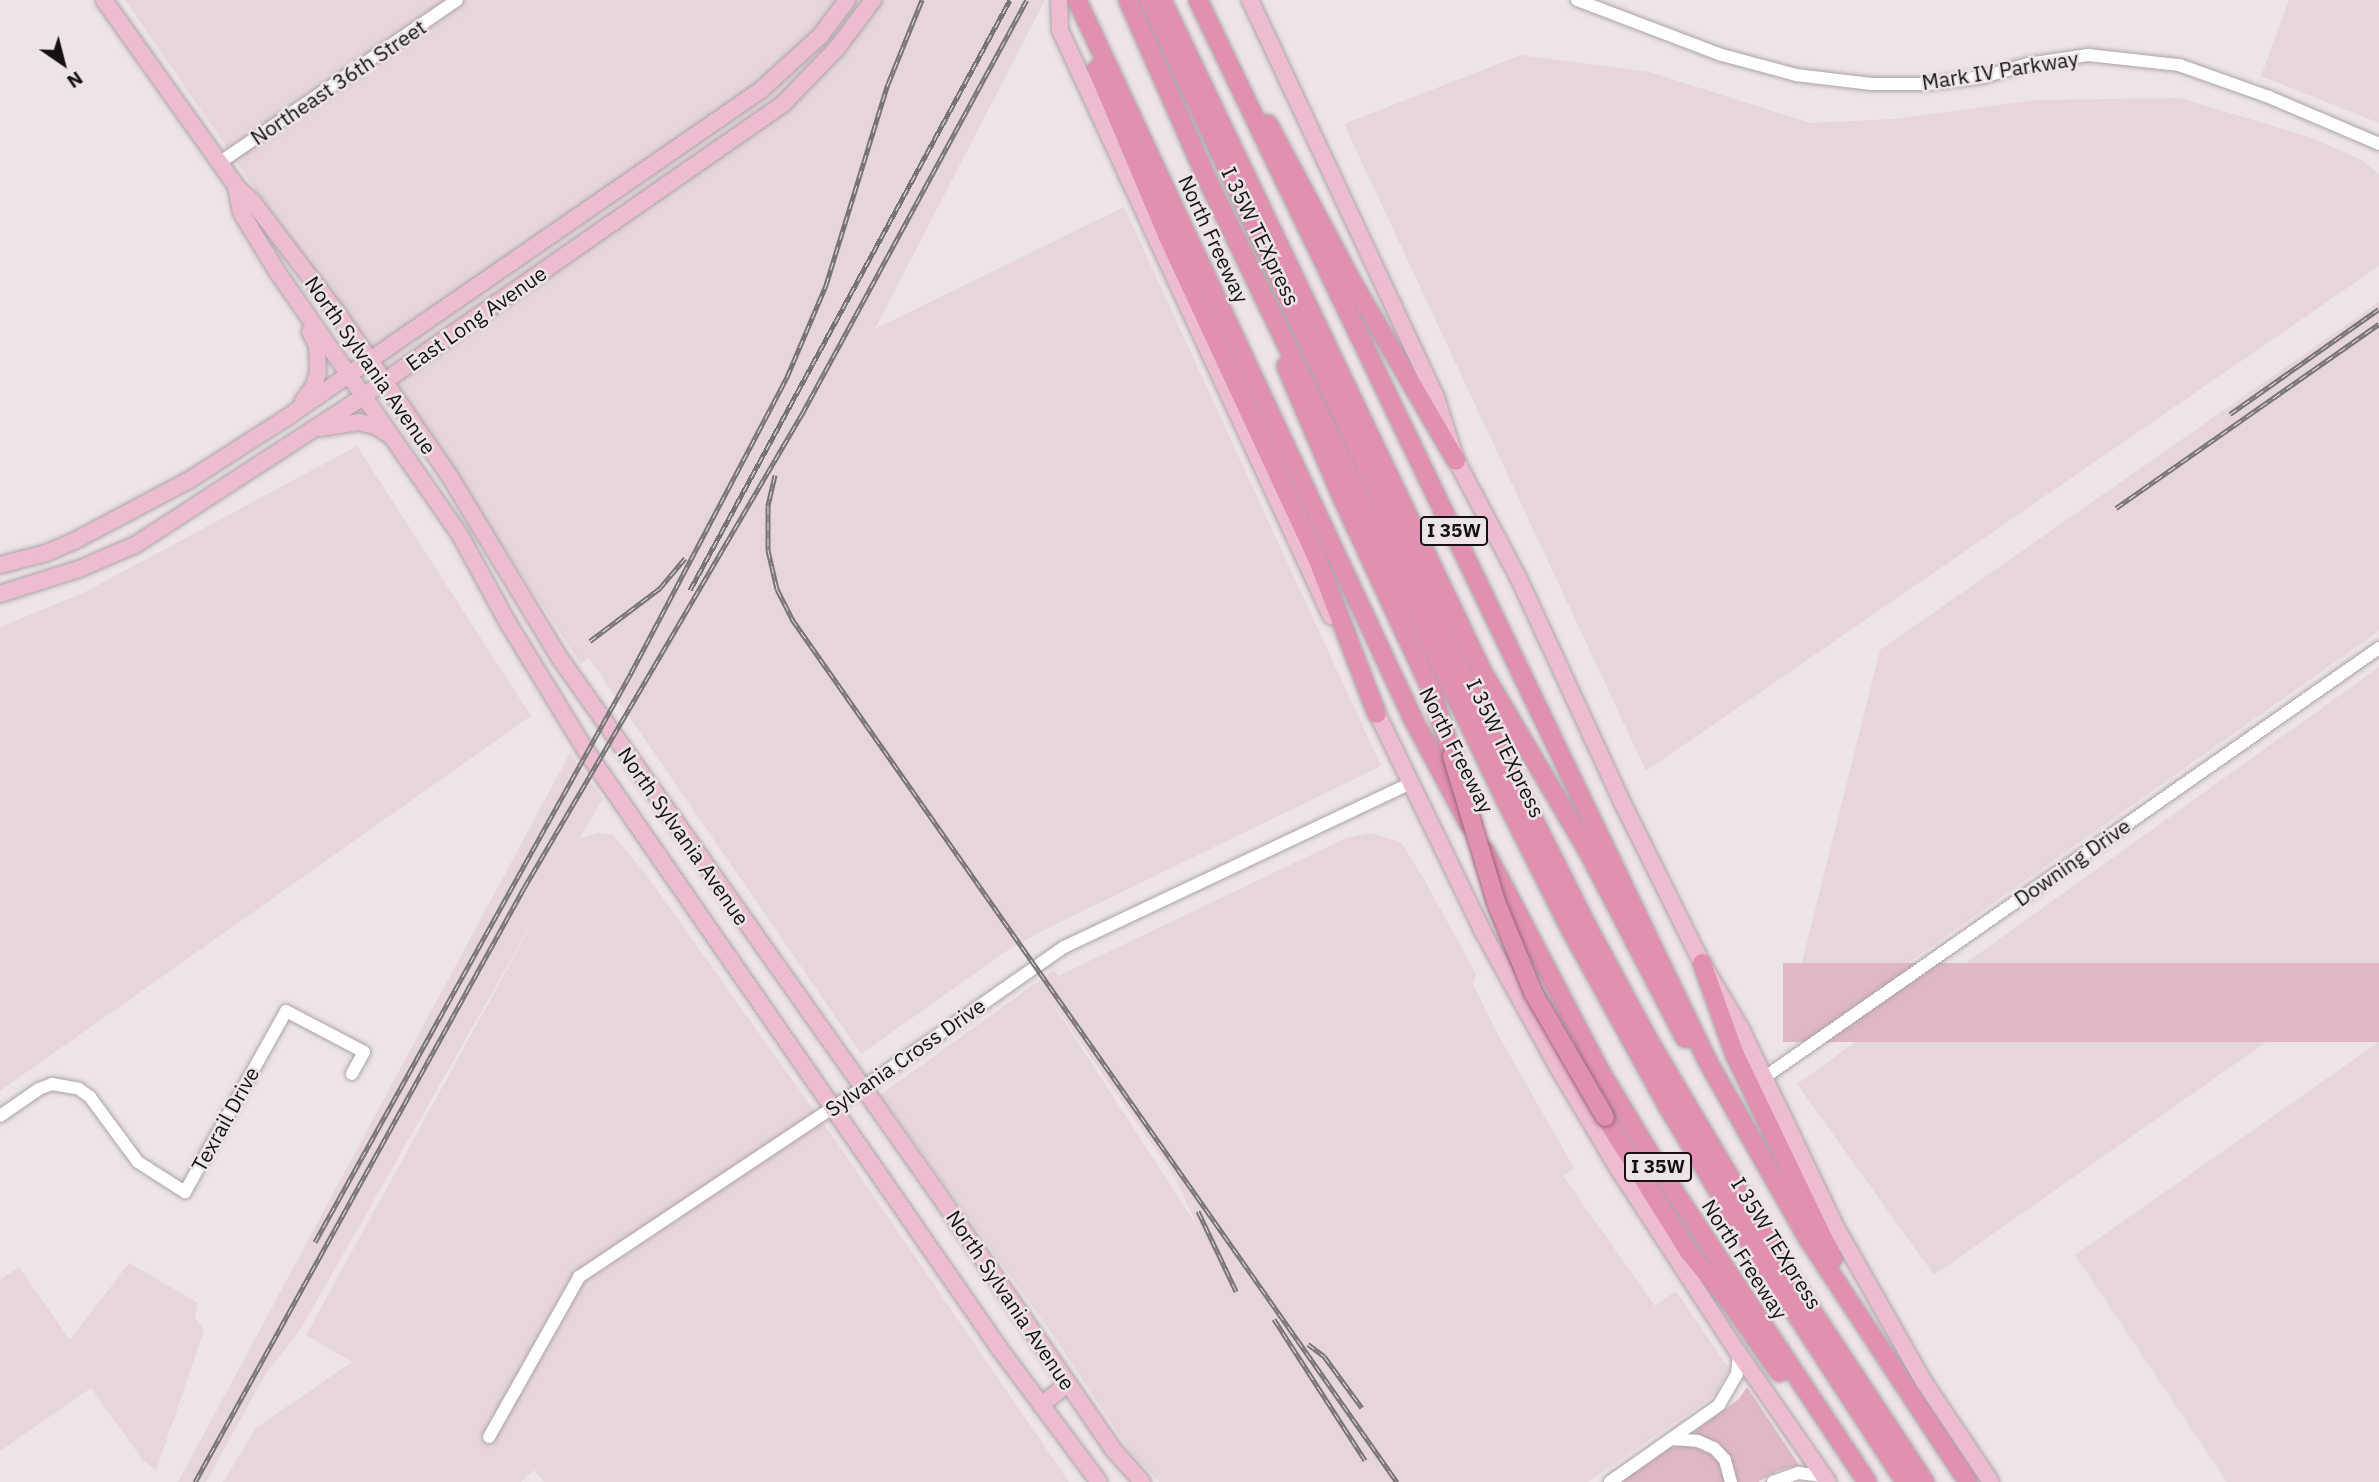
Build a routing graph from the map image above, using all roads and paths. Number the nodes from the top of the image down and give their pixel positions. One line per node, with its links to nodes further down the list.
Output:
1 (104, 0): 17 (main road, North Sylvania Avenue)
2 (457, 0): 17 (street, Northeast 36th Street)
3 (847, 0): 20 (main road, East Long Avenue)
4 (873, 0): 21 (main road, East Long Avenue)
5 (1059, 0): 39 (main road)
6 (1070, 0): 14 (highway)
7 (1077, 0): 14 (highway, North Freeway / I 35W)
8 (1128, 0): 18 (highway, I 35W TEXpress)
9 (1149, 0): 63 (highway, I 35W TEXpress)
10 (1162, 0): 42 (highway)
11 (1198, 0): 15 (highway, I 35W)
12 (1250, 0): 31 (main road)
13 (1577, 0): 16 (street, Mark IV Parkway)
14 (1085, 27): 39 (highway); 61 (highway, North Freeway / I 35W)
15 (1229, 66): 31 (highway); 42 (highway, I 35W)
16 (2379, 144)
17 (219, 163): 19 (main road, North Sylvania Avenue)
18 (1207, 178): 60 (highway, bridge); 62 (highway, I 35W TEXpress)
19 (236, 186): 22 (main road, North Sylvania Avenue); 23 (main road, North Sylvania Avenue)
20 (610, 194): 21 (main road); 24 (main road, East Long Avenue)
21 (624, 214): 26 (main road, East Long Avenue)
22 (297, 260): 23 (main road); 24 (main road, North Sylvania Avenue)
23 (281, 278): 25 (main road, North Sylvania Avenue); 28 (main road)
24 (370, 360): 25 (main road, East Long Avenue); 26 (main road, North Sylvania Avenue)
25 (348, 375): 27 (main road, North Sylvania Avenue); 28 (main road, East Long Avenue)
26 (383, 383): 27 (main road, East Long Avenue); 36 (main road, North Sylvania Avenue)
27 (363, 396): 29 (main road, East Long Avenue); 30 (main road, North Sylvania Avenue)
28 (286, 418): 32 (main road, East Long Avenue)
29 (315, 429): 30 (main road); 34 (main road, East Long Avenue)
30 (393, 438): 37 (main road, North Sylvania Avenue)
31 (1456, 460): 41 (main road)
32 (38, 555): 33 (main road, East Long Avenue); 34 (main road)
33 (0, 565)
34 (44, 580): 35 (main road, East Long Avenue)
35 (0, 594)
36 (529, 605): 37 (main road); 45 (main road, North Sylvania Avenue)
37 (508, 623): 46 (main road, North Sylvania Avenue)
38 (2379, 648): 44 (street, Downing Drive)
39 (1377, 714): 40 (main road)
40 (1412, 783): 45 (street, Sylvania Cross Drive); 49 (main road)
41 (1702, 964): 44 (main road); 48 (highway)
42 (1709, 1062): 48 (highway, I 35W)
43 (352, 1073): 47 (street, Texrail Drive)
44 (1765, 1077): 65 (main road)
45 (864, 1087): 46 (street, Sylvania Cross Drive); 50 (main road, North Sylvania Avenue)
46 (833, 1107): 51 (main road, North Sylvania Avenue); 52 (street, Sylvania Cross Drive)
47 (0, 1116)
48 (1841, 1289): 64 (highway, I 35W)
49 (1739, 1354): 53 (street); 54 (main road)
50 (1068, 1384): 51 (main road); 56 (main road, North Sylvania Avenue)
51 (1041, 1405): 55 (main road, North Sylvania Avenue)
52 (489, 1437)
53 (1671, 1439): 57 (street); 58 (street)
54 (1826, 1479): 59 (street)
55 (1098, 1482)
56 (1142, 1482)
57 (1610, 1482)
58 (1731, 1482)
59 (1773, 1482)
60 (1856, 1482)
61 (1867, 1482)
62 (1905, 1482)
63 (1925, 1482)
64 (1968, 1482)
65 (1991, 1482)

